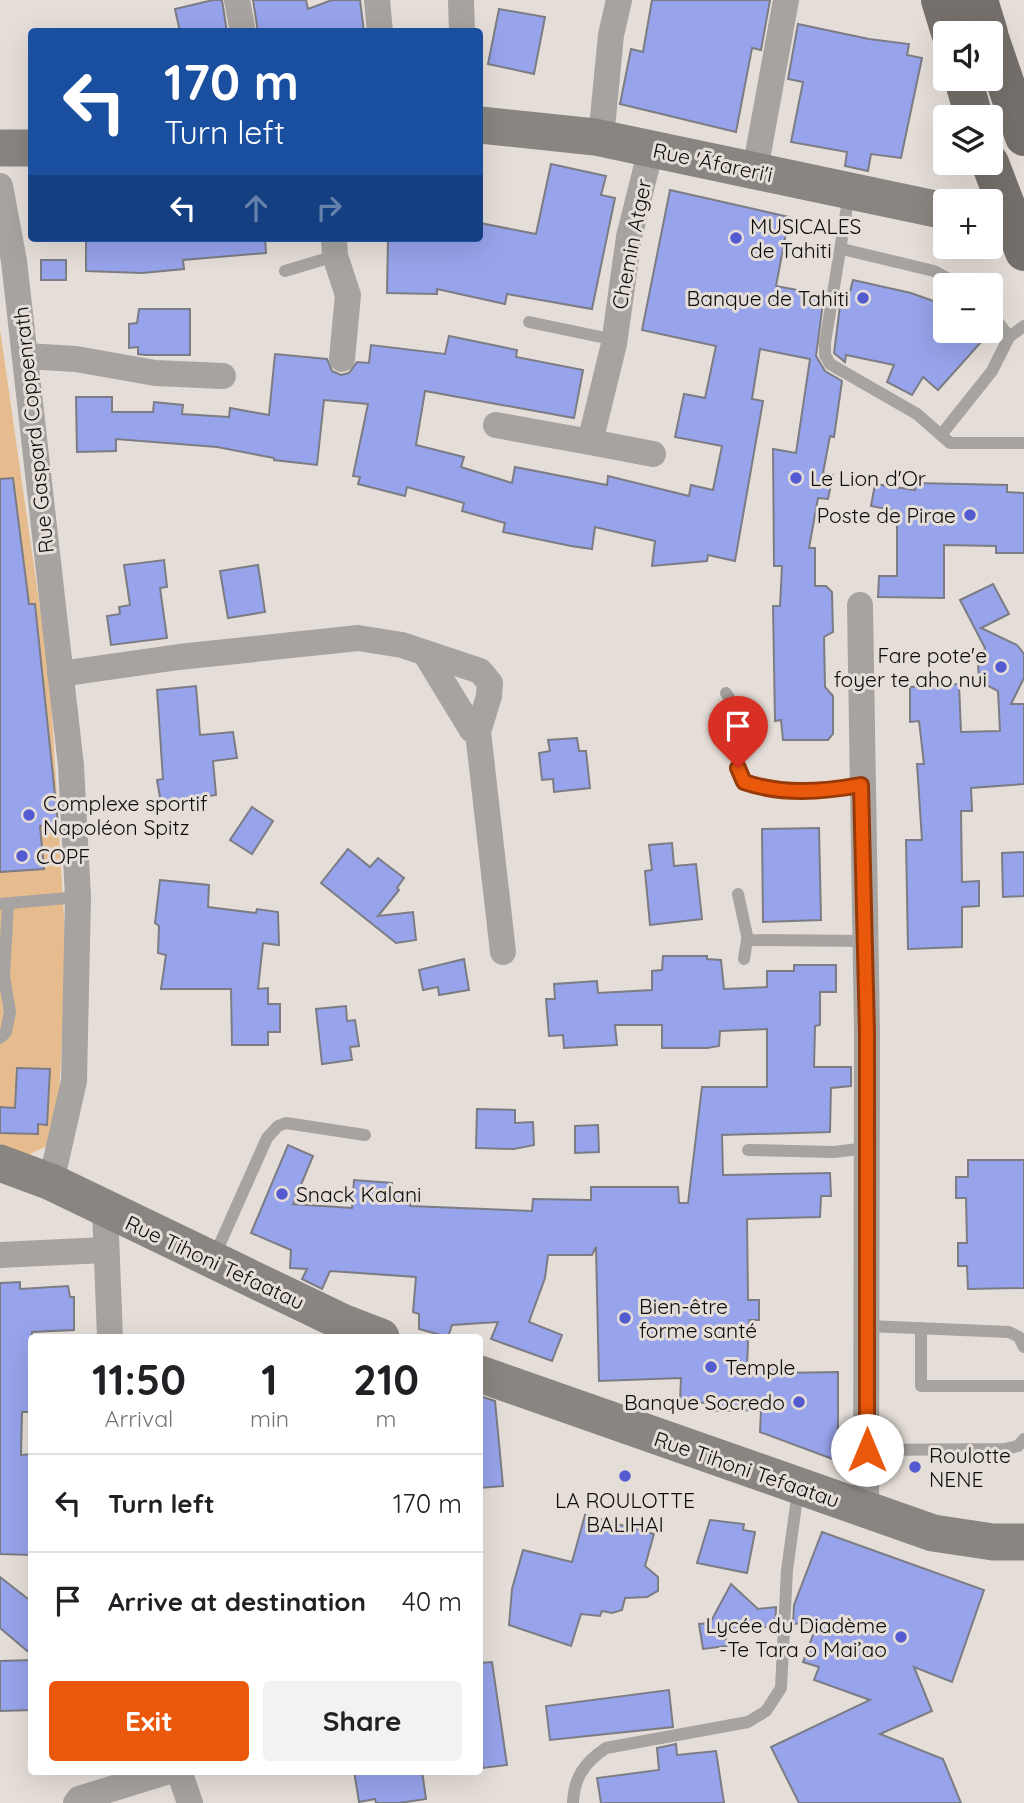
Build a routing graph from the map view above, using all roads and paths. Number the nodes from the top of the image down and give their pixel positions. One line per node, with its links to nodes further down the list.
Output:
1 (237, 0): 10 (street)
2 (377, 0): 11 (street)
3 (461, 0): 12 (street)
4 (619, 0): 16 (street)
5 (786, 0): 20 (street)
6 (940, 0): 8 (main road)
7 (979, 0): 9 (main road)
8 (946, 21)
9 (985, 21)
10 (242, 28)
11 (380, 28)
12 (462, 28)
13 (1003, 75): 15 (main road)
14 (483, 125): 16 (main road, Rue 'Āfareri'i)
15 (1024, 137)
16 (601, 138): 19 (main road, Rue 'Āfareri'i)
17 (0, 148): 18 (main road)
18 (28, 148)
19 (651, 149): 20 (main road, Rue 'Āfareri'i); 34 (street, Chemin Atger)
20 (755, 170): 23 (main road, Rue 'Āfareri'i)
21 (994, 175): 25 (main road)
22 (0, 186): 35 (street, Rue Gaspard Coppenrath)
23 (850, 190): 24 (main road, Rue 'Āfareri'i); 27 (lane)
24 (933, 208)
25 (1013, 234)
26 (334, 247): 28 (lane); 36 (street)
27 (842, 248): 29 (lane); 39 (lane)
28 (285, 271)
29 (938, 273)
30 (528, 322): 34 (lane, Chemin Atger)
31 (1024, 326): 33 (lane)
32 (1003, 329): 33 (lane)
33 (1009, 337): 39 (lane)
34 (615, 340): 40 (street, Chemin Atger)
35 (25, 356): 37 (street); 45 (street, Rue Gaspard Coppenrath)
36 (342, 359)
37 (223, 376)
38 (496, 425): 40 (street)
39 (941, 435): 41 (lane)
40 (590, 442): 42 (street)
41 (1024, 443)
42 (653, 454)
43 (860, 605): 48 (street)
44 (425, 653): 45 (street); 47 (street); 47 (street)
45 (60, 674): 50 (street, Rue Gaspard Coppenrath)
46 (726, 693): 48 (lane)
47 (478, 732): 54 (street)
48 (861, 785): 53 (street)
49 (738, 894): 52 (lane)
50 (78, 897): 51 (lane); 62 (street, Rue Gaspard Coppenrath)
51 (4, 904): 56 (lane)
52 (747, 940): 53 (lane); 55 (lane)
53 (866, 941): 59 (street)
54 (503, 952)
55 (744, 959)
56 (2, 977): 57 (lane)
57 (0, 1038)
58 (365, 1135): 66 (lane)
59 (868, 1148): 60 (lane); 67 (street)
60 (748, 1150)
61 (0, 1163): 62 (main road, Rue Tihoni Tefaatau)
62 (51, 1182): 63 (main road, Rue Tihoni Tefaatau)
63 (105, 1210): 64 (street); 66 (main road, Rue Tihoni Tefaatau)
64 (105, 1250): 65 (street); 69 (street)
65 (0, 1255)
66 (212, 1260): 70 (main road, Rue Tihoni Tefaatau)
67 (867, 1326): 68 (lane); 75 (street)
68 (921, 1328): 71 (lane); 73 (lane)
69 (110, 1334)
70 (373, 1334)
71 (1024, 1347)
72 (483, 1375): 76 (main road, Rue Tihoni Tefaatau)
73 (1024, 1385)
74 (1024, 1439): 75 (lane)
75 (867, 1450): 77 (street)
76 (799, 1487): 77 (main road, Rue Tihoni Tefaatau); 83 (lane)
77 (866, 1510): 78 (main road, Rue Tihoni Tefaatau)
78 (1022, 1541)
79 (156, 1775): 81 (street)
80 (180, 1775): 82 (street)
81 (76, 1803)
82 (190, 1803)
83 (573, 1803)

